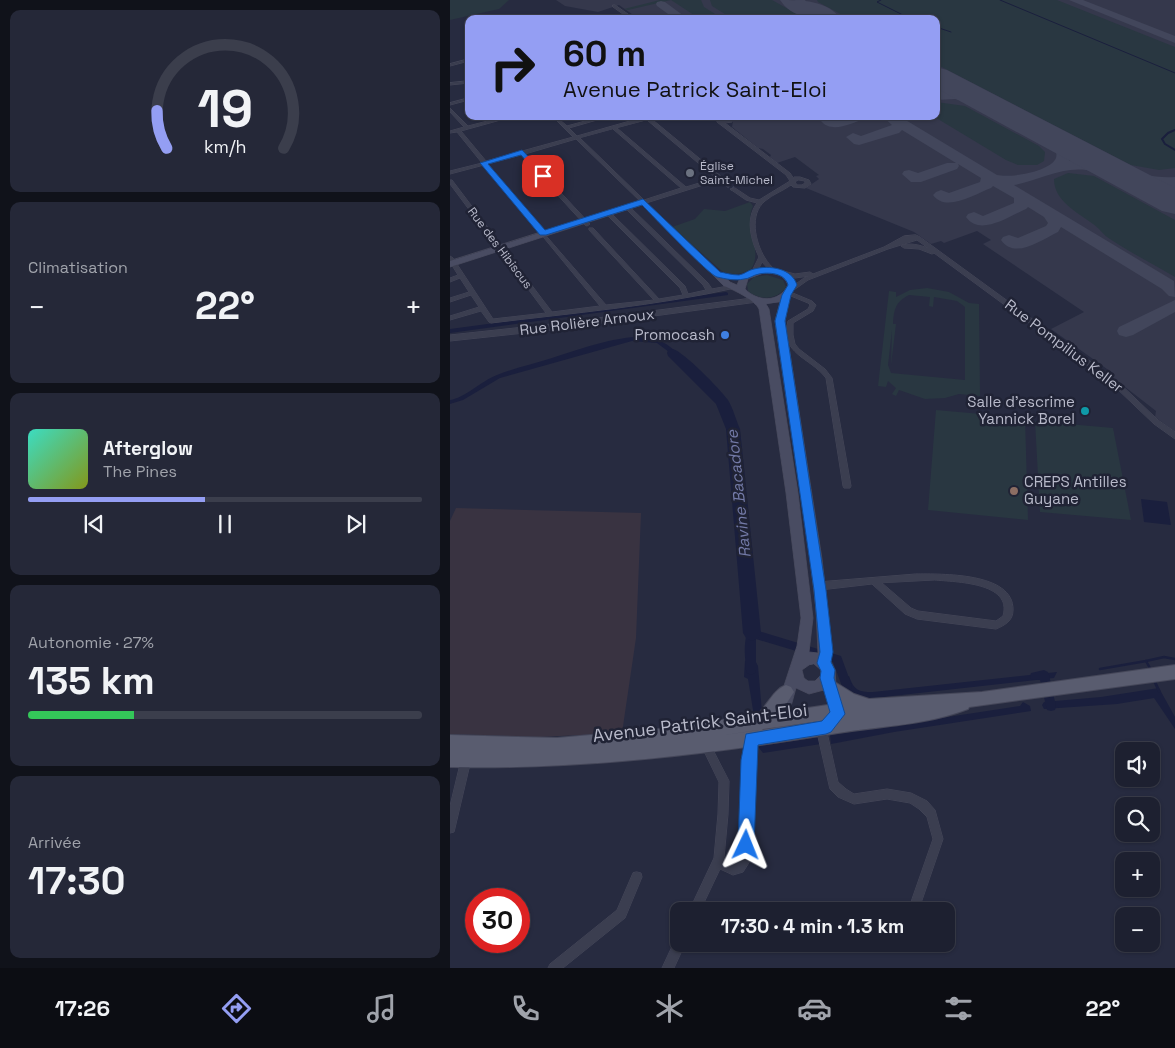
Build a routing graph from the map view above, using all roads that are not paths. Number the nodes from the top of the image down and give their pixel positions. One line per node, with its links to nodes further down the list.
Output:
1 (614, 6): 2 (street)
2 (627, 15)
3 (465, 61): 5 (street)
4 (465, 65): 5 (street)
5 (450, 66)
6 (465, 82): 7 (street)
7 (450, 84)
8 (465, 100): 9 (street)
9 (450, 104)
10 (450, 109): 19 (street)
11 (498, 120): 19 (street)
12 (557, 120): 20 (street)
13 (595, 120): 20 (street)
14 (636, 120): 18 (street)
15 (650, 120): 30 (street)
16 (724, 120): 23 (street)
17 (730, 120): 23 (street)
18 (614, 127): 24 (street); 36 (street)
19 (467, 128): 21 (street)
20 (566, 128): 24 (street)
21 (458, 130): 22 (street); 27 (street)
22 (450, 132)
23 (733, 133): 29 (street)
24 (576, 138): 25 (street); 37 (street)
25 (522, 153): 27 (street); 41 (street)
26 (450, 163): 28 (street)
27 (484, 163): 28 (street); 43 (street)
28 (453, 172)
29 (788, 174): 31 (street); 34 (street)
30 (720, 178): 33 (street); 36 (street)
31 (800, 178): 34 (street); 34 (street)
32 (450, 182): 46 (street, Rue des Hibiscus)
33 (726, 182)
34 (794, 183): 38 (street)
35 (733, 188): 38 (street)
36 (685, 189): 37 (street)
37 (643, 202): 39 (main road); 55 (main road)
38 (761, 202): 48 (street)
39 (627, 207): 40 (main road); 60 (street)
40 (608, 213): 41 (main road); 63 (street)
41 (585, 222): 43 (main road)
42 (591, 229): 65 (street)
43 (545, 236): 46 (main road); 68 (street)
44 (917, 238): 45 (street); 47 (street); 49 (street, Rue Pompilius Keller)
45 (896, 246): 47 (street); 49 (street, Rue Pompilius Keller)
46 (500, 248): 50 (main road); 70 (street, Rue des Hibiscus)
47 (886, 248): 53 (street)
48 (760, 258): 51 (street); 52 (street)
49 (950, 260): 73 (street, Rue Pompilius Keller)
50 (451, 262): 56 (street)
51 (772, 270): 52 (main road); 54 (main road)
52 (755, 271): 57 (main road)
53 (826, 272): 54 (street); 62 (street)
54 (783, 273): 62 (main road)
55 (717, 274): 57 (main road); 59 (main road)
56 (462, 276): 58 (street); 61 (street)
57 (744, 277): 59 (main road)
58 (450, 280)
59 (738, 289): 60 (street); 66 (main road); 67 (street)
60 (710, 292): 63 (street)
61 (473, 293): 64 (street); 69 (street)
62 (788, 293): 66 (main road); 74 (street); 76 (main road)
63 (686, 296): 65 (street)
64 (450, 300)
65 (658, 301): 68 (street)
66 (757, 301): 67 (street, Rue Rolière Arnoux); 78 (main road)
67 (723, 305): 72 (street, Rue Rolière Arnoux)
68 (604, 307): 70 (street)
69 (483, 308): 70 (street); 71 (street)
70 (550, 314)
71 (450, 318)
72 (450, 338)
73 (1175, 436)
74 (847, 486)
75 (874, 581): 75 (street); 76 (street)
76 (820, 586): 77 (main road)
77 (825, 658): 78 (main road); 80 (main road)
78 (800, 659): 80 (main road); 81 (main road)
79 (1175, 672): 82 (main road, Avenue Patrick Saint-Eloi)
80 (828, 682): 83 (main road); 84 (main road)
81 (786, 692): 85 (main road); 86 (main road)
82 (982, 698): 83 (main road, Avenue Patrick Saint-Eloi); 87 (main road, Avenue Patrick Saint-Eloi)
83 (871, 706): 84 (main road, Avenue Patrick Saint-Eloi)
84 (838, 710): 86 (main road, Avenue Patrick Saint-Eloi); 87 (main road)
85 (760, 723): 86 (main road, Avenue Patrick Saint-Eloi); 89 (main road, Avenue Patrick Saint-Eloi)
86 (781, 726): 87 (main road, Avenue Patrick Saint-Eloi); 88 (main road, Avenue Patrick Saint-Eloi)
87 (823, 730): 96 (street)
88 (752, 739): 90 (main road, Avenue Patrick Saint-Eloi); 93 (street)
89 (450, 743)
90 (708, 750): 91 (main road, Avenue Patrick Saint-Eloi); 93 (street)
91 (458, 759): 92 (street)
92 (450, 828)
93 (719, 858): 95 (street)
94 (637, 877): 98 (street)
95 (698, 902)
96 (916, 902)
97 (675, 952): 99 (street)
98 (554, 968)
99 (668, 968)

